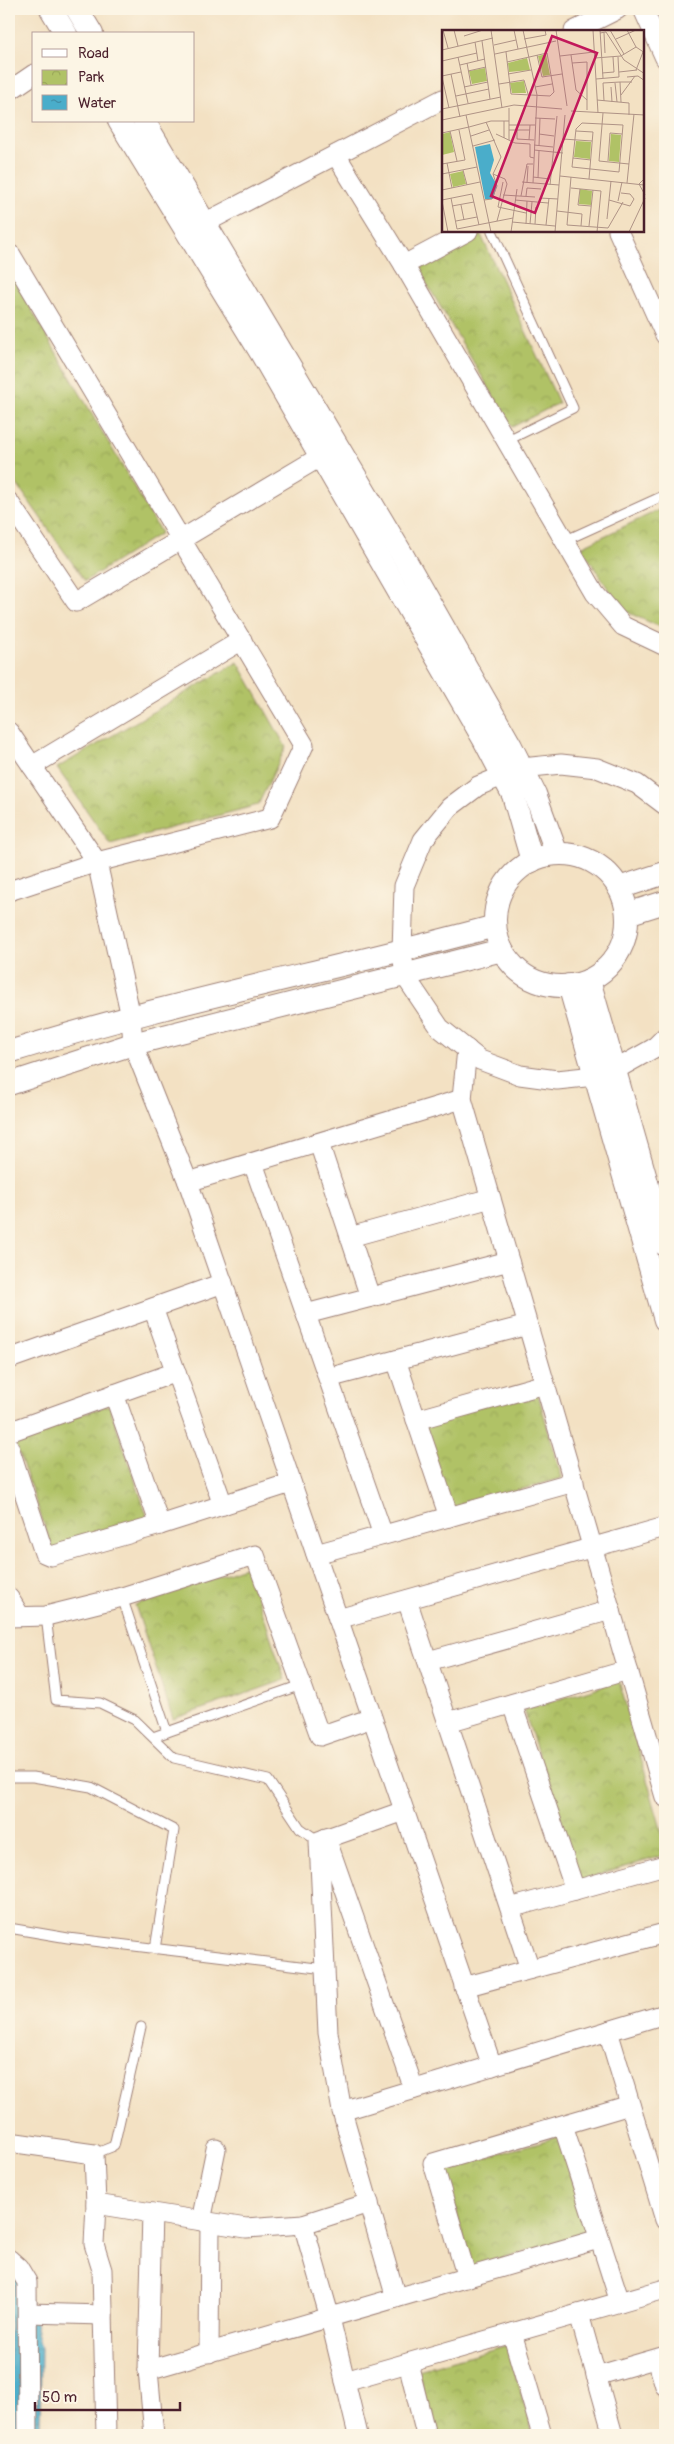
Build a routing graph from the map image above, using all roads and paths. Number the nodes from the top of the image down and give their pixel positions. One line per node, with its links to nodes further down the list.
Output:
1 (51, 9): 6 (street)
2 (77, 9): 7 (street)
3 (618, 9): 5 (street)
4 (643, 9): 8 (street)
5 (576, 30)
6 (65, 32)
7 (91, 32)
8 (665, 58)
9 (32, 75): 10 (street)
10 (9, 91)
11 (442, 101): 14 (street)
12 (120, 122): 15 (street)
13 (144, 122): 15 (street)
14 (336, 155): 15 (street); 20 (street)
15 (196, 227): 23 (street); 32 (street)
16 (466, 232): 20 (street)
17 (492, 232): 22 (lane)
18 (618, 232): 21 (street)
19 (9, 257): 26 (street)
20 (404, 265): 22 (street)
21 (665, 335)
22 (506, 440): 27 (street)
23 (320, 457): 26 (street); 32 (street)
24 (665, 495): 27 (lane)
25 (9, 502): 26 (street)
26 (181, 539): 28 (street)
27 (564, 541): 29 (street)
28 (242, 640): 31 (street); 36 (street)
29 (665, 646)
30 (9, 732): 31 (street)
31 (32, 766): 36 (street)
32 (512, 771): 33 (street); 34 (street); 35 (street); 44 (street)
33 (665, 805)
34 (556, 854): 35 (street); 38 (street)
35 (532, 861): 42 (street)
36 (97, 862): 39 (street); 47 (street)
37 (665, 873): 38 (street)
38 (619, 888): 41 (street)
39 (9, 892)
40 (665, 902): 41 (street)
41 (627, 914): 46 (street)
42 (495, 926): 43 (street); 44 (street)
43 (502, 950): 45 (street); 46 (street)
44 (402, 952): 45 (street); 47 (street)
45 (405, 976): 49 (street); 50 (street)
46 (579, 983): 52 (street)
47 (131, 1017): 49 (street); 51 (street)
48 (665, 1037): 52 (street)
49 (133, 1044): 53 (street); 57 (street)
50 (466, 1049): 52 (street); 54 (street)
51 (9, 1052)
52 (605, 1073): 60 (street); 66 (street)
53 (9, 1084)
54 (462, 1099): 55 (street); 58 (street)
55 (320, 1143): 56 (street); 59 (street)
56 (253, 1163): 57 (street); 65 (street)
57 (188, 1182): 62 (street)
58 (491, 1198): 59 (street); 61 (street)
59 (350, 1237): 63 (street)
60 (665, 1245)
61 (509, 1261): 63 (street); 67 (street)
62 (223, 1283): 64 (street); 78 (street)
63 (370, 1297): 65 (street)
64 (153, 1308): 68 (street); 70 (street)
65 (306, 1314): 71 (street)
66 (665, 1320)
67 (528, 1325): 69 (street); 72 (street)
68 (9, 1359)
69 (396, 1360): 71 (street); 74 (street)
70 (176, 1372): 73 (street); 79 (street)
71 (328, 1378): 83 (street)
72 (546, 1384): 74 (street); 77 (street)
73 (114, 1394): 75 (street); 81 (street)
74 (416, 1420): 80 (street)
75 (9, 1432)
76 (9, 1447): 81 (street)
77 (574, 1482): 80 (street); 84 (street)
78 (292, 1483): 79 (street); 85 (street)
79 (223, 1505): 81 (street)
80 (449, 1517): 83 (street)
81 (160, 1525)
82 (665, 1527): 84 (street)
83 (383, 1536): 85 (street)
84 (593, 1547): 88 (street); 89 (street)
85 (316, 1554): 92 (street)
86 (122, 1597): 91 (street); 95 (street); 99 (lane)
87 (9, 1598): 90 (street)
88 (407, 1600): 92 (street); 93 (street)
89 (611, 1610): 93 (street); 94 (street)
90 (14, 1616): 91 (street)
91 (46, 1616): 100 (lane)
92 (338, 1619): 97 (street)
93 (428, 1661): 98 (street)
94 (628, 1670): 96 (street); 102 (street)
95 (301, 1685): 97 (street); 99 (lane)
96 (512, 1704): 98 (street); 106 (street)
97 (372, 1718): 103 (street)
98 (448, 1722): 107 (street)
99 (167, 1732): 100 (lane)
100 (153, 1737): 104 (lane)
101 (9, 1777): 110 (lane)
102 (665, 1797)
103 (404, 1810): 104 (street); 113 (street)
104 (323, 1840): 111 (street); 118 (street)
105 (665, 1865): 106 (street)
106 (575, 1890): 107 (street)
107 (510, 1908): 112 (street)
108 (9, 1928): 110 (lane)
109 (665, 1933): 112 (street)
110 (155, 1948): 111 (lane)
111 (325, 1969): 120 (street)
112 (530, 1969): 113 (street)
113 (464, 1987): 117 (street)
114 (665, 2014): 116 (street)
115 (140, 2027): 124 (lane)
116 (608, 2031): 117 (street); 119 (street)
117 (492, 2066): 118 (street)
118 (414, 2089): 120 (street)
119 (630, 2105): 121 (street); 128 (street)
120 (342, 2110): 125 (street)
121 (563, 2125): 131 (street); 133 (street)
122 (9, 2142): 124 (street)
123 (216, 2149): 129 (street)
124 (94, 2154): 126 (street)
125 (369, 2203): 130 (street); 135 (street)
126 (96, 2204): 127 (street); 138 (street)
127 (152, 2213): 129 (street); 145 (street)
128 (665, 2219)
129 (206, 2222): 130 (street); 142 (street)
130 (303, 2224): 140 (street)
131 (599, 2238): 133 (street); 136 (street)
132 (9, 2259): 137 (street)
133 (467, 2278): 135 (street)
134 (665, 2289): 136 (street)
135 (396, 2298): 140 (street)
136 (620, 2302): 139 (street)
137 (28, 2313): 138 (street); 149 (street)
138 (103, 2314): 150 (street)
139 (578, 2314): 141 (street); 146 (street)
140 (330, 2318): 142 (street); 147 (street)
141 (512, 2333): 144 (street); 154 (street)
142 (209, 2353): 145 (street)
143 (661, 2358): 146 (street); 148 (street)
144 (408, 2363): 147 (street); 153 (street)
145 (148, 2370): 151 (street)
146 (596, 2376): 155 (street)
147 (345, 2381): 152 (street)
148 (665, 2386)
149 (28, 2435)
150 (106, 2435)
151 (154, 2435)
152 (358, 2435)
153 (426, 2435)
154 (542, 2435)
155 (613, 2435)

